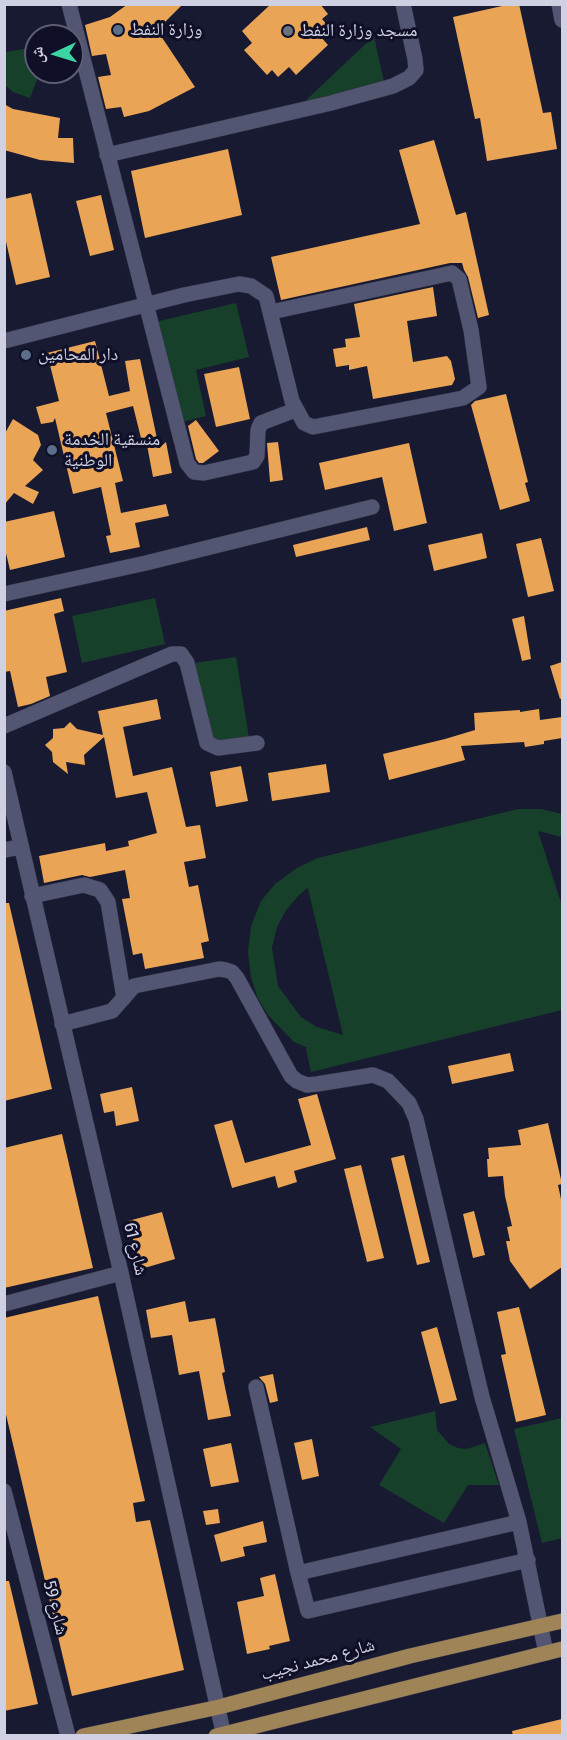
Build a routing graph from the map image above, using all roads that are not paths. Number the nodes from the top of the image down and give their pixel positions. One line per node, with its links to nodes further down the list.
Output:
1 (69, 4): 5 (street)
2 (403, 4): 5 (street)
3 (559, 4): 4 (street)
4 (562, 20)
5 (107, 155): 6 (street)
6 (147, 305): 7 (street); 8 (street); 9 (street)
7 (271, 312): 9 (street); 9 (street)
8 (4, 341)
9 (296, 410)
10 (372, 507): 11 (street)
11 (4, 594)
12 (4, 726): 13 (street)
13 (257, 742)
14 (4, 772): 15 (street, شارع 61)
15 (21, 847): 16 (street); 17 (street, شارع 61)
16 (4, 850)
17 (32, 896): 18 (street); 19 (street, شارع 61)
18 (124, 998): 19 (street); 24 (street)
19 (62, 1024): 20 (street, شارع 61)
20 (121, 1273): 21 (street); 31 (street, شارع 61)
21 (4, 1304)
22 (256, 1387): 26 (street)
23 (4, 1491): 33 (street, شارع 59)
24 (519, 1522): 25 (street); 26 (street)
25 (528, 1560): 26 (street); 28 (street)
26 (298, 1573)
27 (562, 1621): 28 (main road, شارع محمد نجيب)
28 (540, 1626): 30 (street); 31 (main road, شارع محمد نجيب)
29 (562, 1649): 30 (main road)
30 (546, 1653): 32 (main road)
31 (219, 1707): 32 (street, شارع 61); 34 (main road, شارع محمد نجيب)
32 (221, 1735)
33 (68, 1736)
34 (83, 1736)

